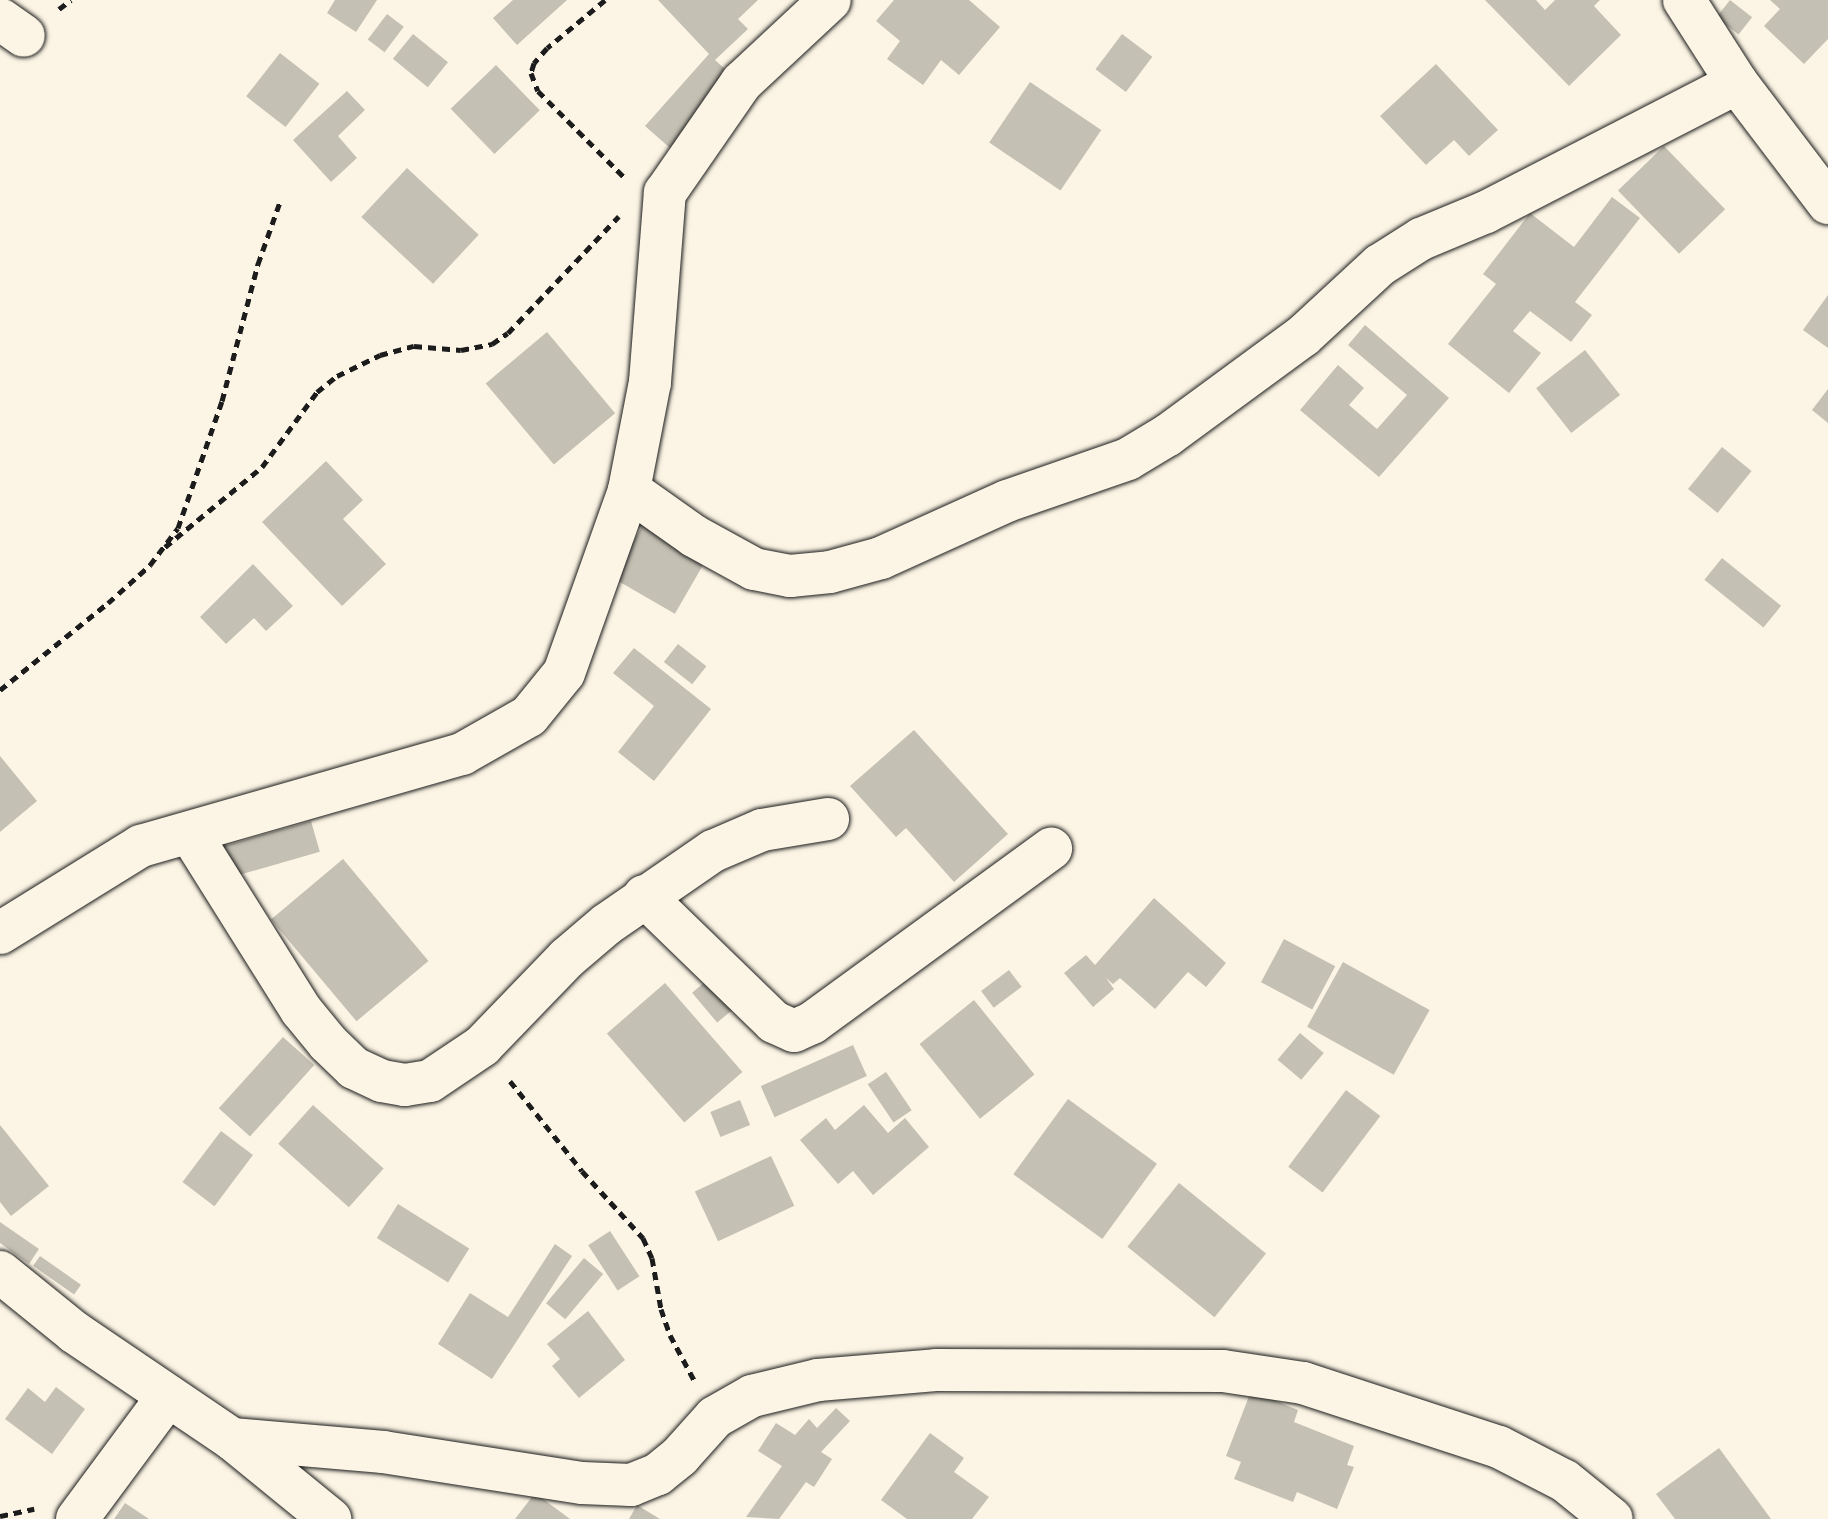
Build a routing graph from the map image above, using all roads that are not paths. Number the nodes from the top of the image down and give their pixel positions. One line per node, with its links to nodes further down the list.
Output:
1 (830, 0): 5 (street)
2 (1684, 0): 3 (street)
3 (1737, 83): 4 (street); 5 (street)
4 (1828, 203)
5 (629, 490): 7 (street)
6 (828, 819): 9 (street)
7 (190, 833): 9 (street); 10 (street)
8 (1051, 849): 9 (street)
9 (644, 896)
10 (0, 933)
11 (0, 1272): 12 (street)
12 (168, 1396): 13 (street); 14 (street)
13 (232, 1439): 15 (street); 16 (street)
14 (77, 1519)
15 (330, 1519)
16 (1612, 1519)

